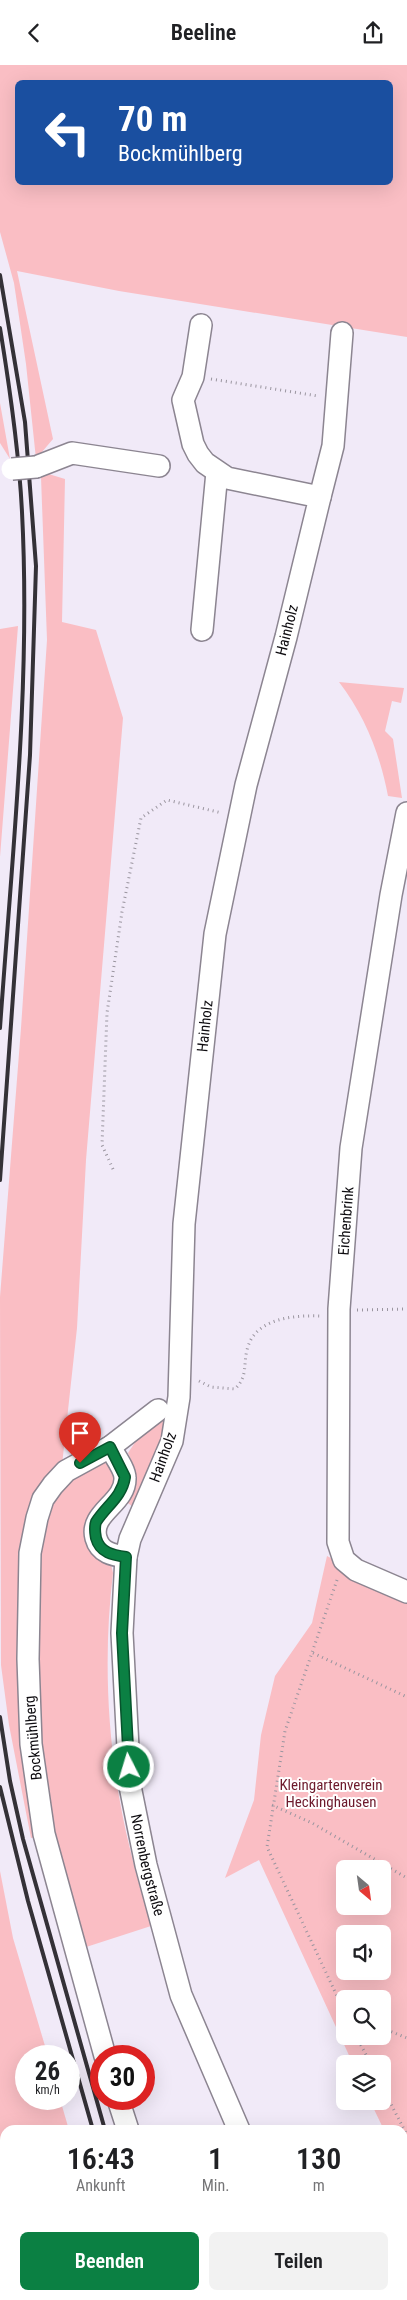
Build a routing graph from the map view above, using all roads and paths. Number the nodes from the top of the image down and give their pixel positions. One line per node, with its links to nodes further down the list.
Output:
1 (201, 325): 7 (street)
2 (342, 333): 4 (street, Hainholz)
3 (220, 381): 4 (path)
4 (338, 399): 8 (street, Hainholz)
5 (159, 466): 6 (street, bridge)
6 (6, 468)
7 (217, 472): 8 (street); 9 (street)
8 (320, 497): 16 (street, Hainholz)
9 (202, 630)
10 (197, 808): 12 (path)
11 (407, 813): 20 (street, Eichenbrink)
12 (113, 1169)
13 (407, 1309): 14 (path)
14 (358, 1310)
15 (310, 1316): 16 (path)
16 (181, 1371): 19 (street, Hainholz)
17 (158, 1410): 18 (street, Bockmühlberg)
18 (110, 1447): 19 (street); 29 (street, Bockmühlberg)
19 (126, 1557): 33 (street, Norrenbergstraße)
20 (344, 1560): 21 (street); 22 (path)
21 (407, 1592)
22 (313, 1653): 23 (path); 24 (path)
23 (407, 1697)
24 (272, 1805): 25 (path); 26 (path)
25 (407, 1878)
26 (336, 1994)
27 (391, 2032): 28 (path)
28 (407, 2038)
29 (102, 2045)
30 (391, 2104): 34 (path)
31 (122, 2110): 32 (street)
32 (126, 2125)
33 (237, 2125)
34 (402, 2125)

